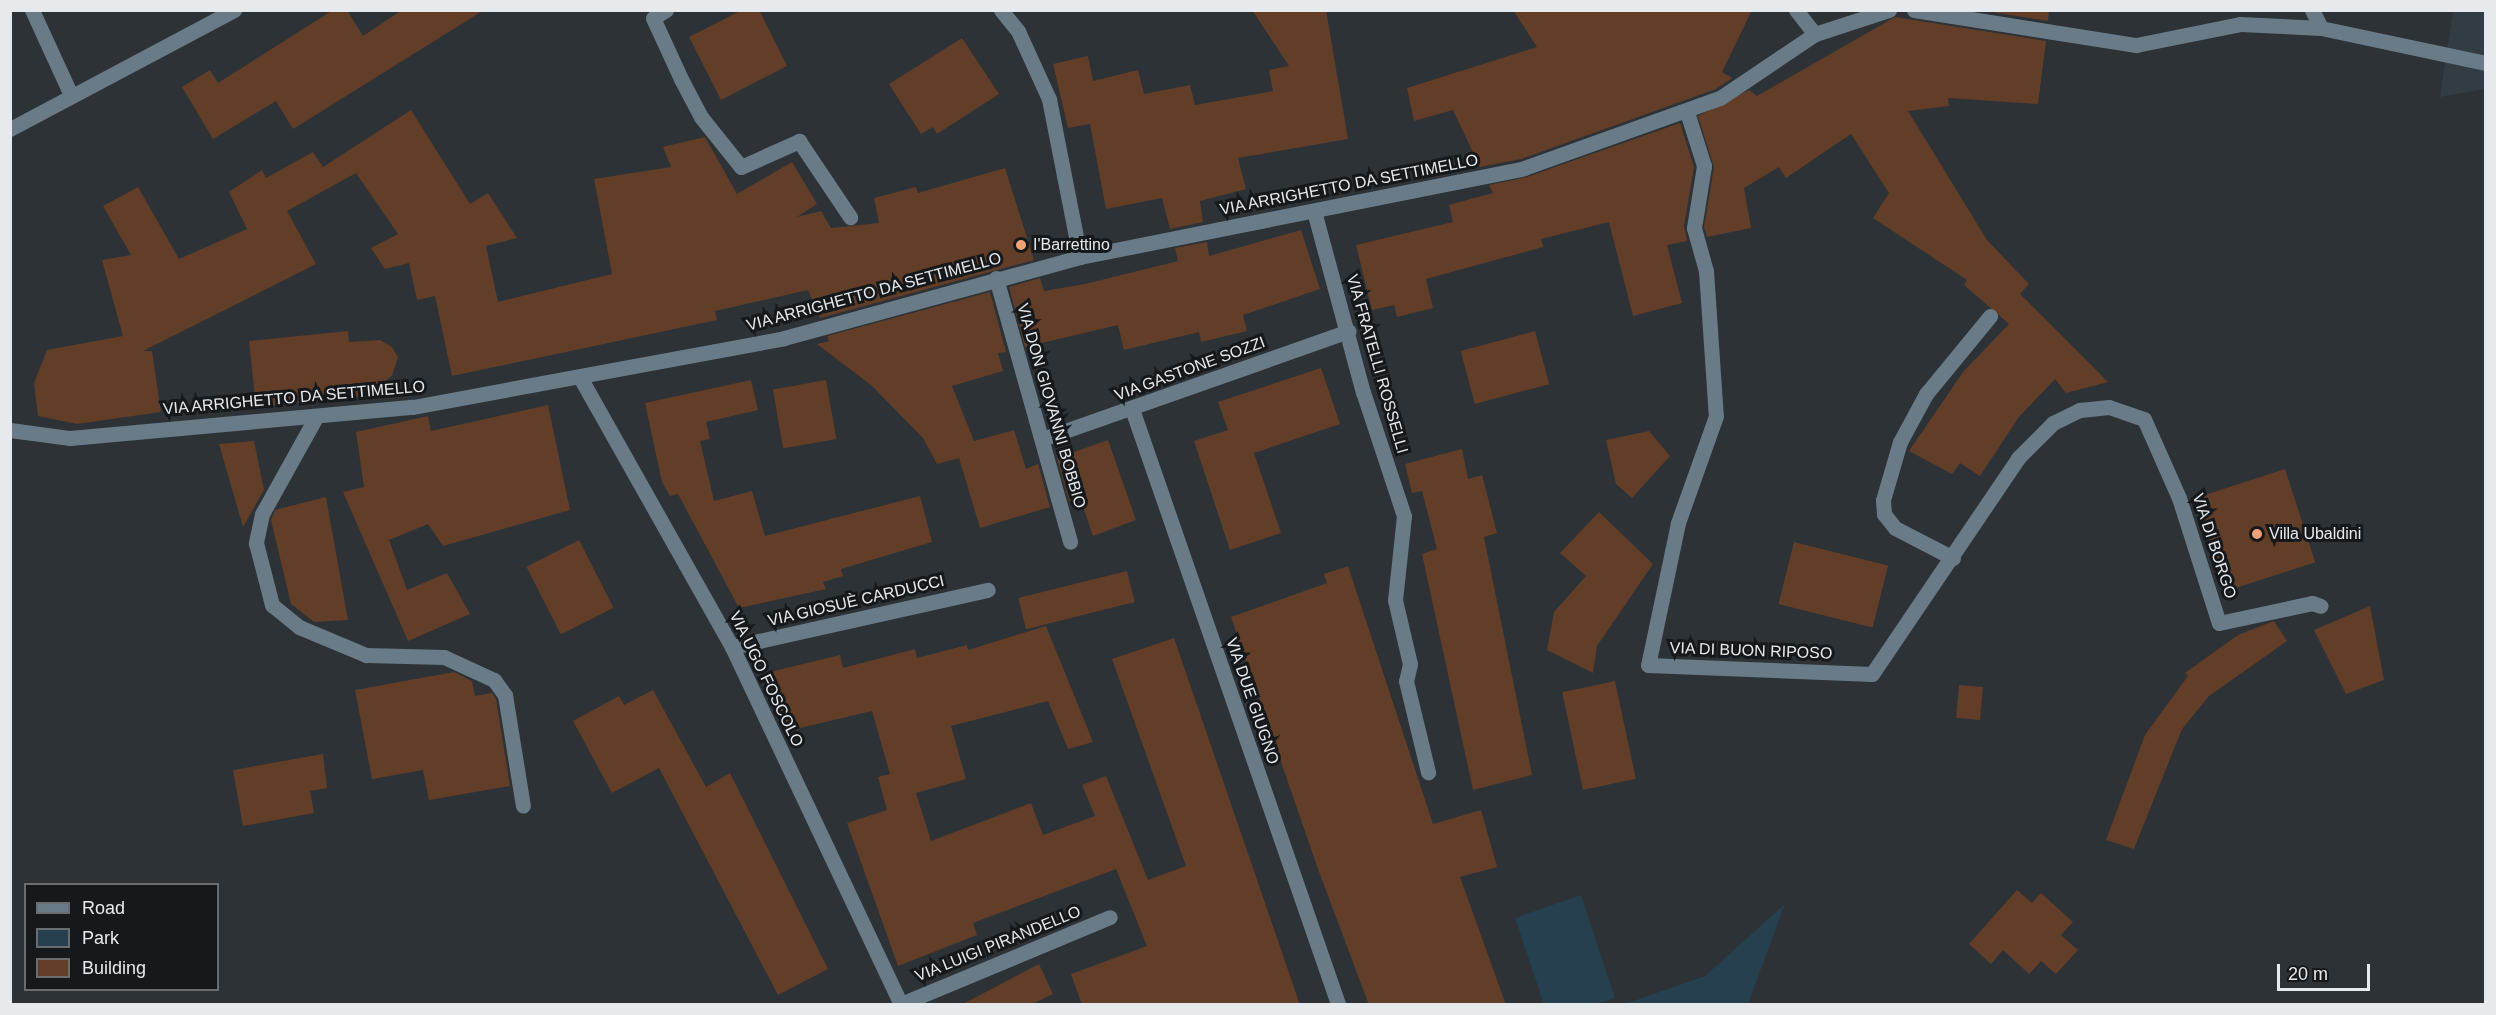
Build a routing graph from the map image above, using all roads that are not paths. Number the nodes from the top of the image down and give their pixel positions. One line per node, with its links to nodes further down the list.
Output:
1 (32, 10): 12 (street)
2 (234, 10): 12 (street)
3 (666, 10): 16 (street)
4 (1001, 10): 17 (street)
5 (1796, 10): 10 (street)
6 (1889, 10): 10 (street, VIA ARRIGHETTO DA SETTIMELLO)
7 (1914, 10): 9 (street)
8 (2312, 10): 9 (street)
9 (2321, 28): 11 (street)
10 (1815, 34): 13 (street, VIA ARRIGHETTO DA SETTIMELLO)
11 (2486, 63)
12 (70, 93): 14 (street)
13 (1687, 112): 15 (street, VIA ARRIGHETTO DA SETTIMELLO); 28 (street, VIA DI BUON RIPOSO)
14 (10, 129)
15 (1314, 211): 17 (street, VIA ARRIGHETTO DA SETTIMELLO); 20 (street, VIA FRATELLI ROSSELLI)
16 (850, 217)
17 (1080, 257): 18 (street, VIA ARRIGHETTO DA SETTIMELLO)
18 (996, 278): 21 (street, VIA ARRIGHETTO DA SETTIMELLO); 26 (street, VIA DON GIOVANNI BOBBIO)
19 (1990, 316): 28 (street)
20 (1349, 331): 22 (street, VIA GASTONE SOZZI); 32 (street, VIA FRATELLI ROSSELLI)
21 (581, 379): 23 (street, VIA ARRIGHETTO DA SETTIMELLO); 31 (street, VIA UGO FOSCOLO)
22 (1132, 409): 26 (street, VIA GASTONE SOZZI); 36 (street, VIA DUE GIUGNO)
23 (316, 417): 25 (street, VIA ARRIGHETTO DA SETTIMELLO); 33 (street)
24 (2144, 419): 28 (street, VIA DI BUON RIPOSO); 30 (street, VIA DI BORGO)
25 (10, 430)
26 (1042, 440): 27 (street, VIA DON GIOVANNI BOBBIO)
27 (1070, 542)
28 (1953, 558)
29 (988, 590): 31 (street, VIA GIOSUÈ CARDUCCI)
30 (2321, 606)
31 (732, 647): 35 (street, VIA UGO FOSCOLO)
32 (1428, 772)
33 (524, 806)
34 (1110, 917): 35 (street, VIA LUIGI PIRANDELLO)
35 (901, 1005)
36 (1338, 1005)

